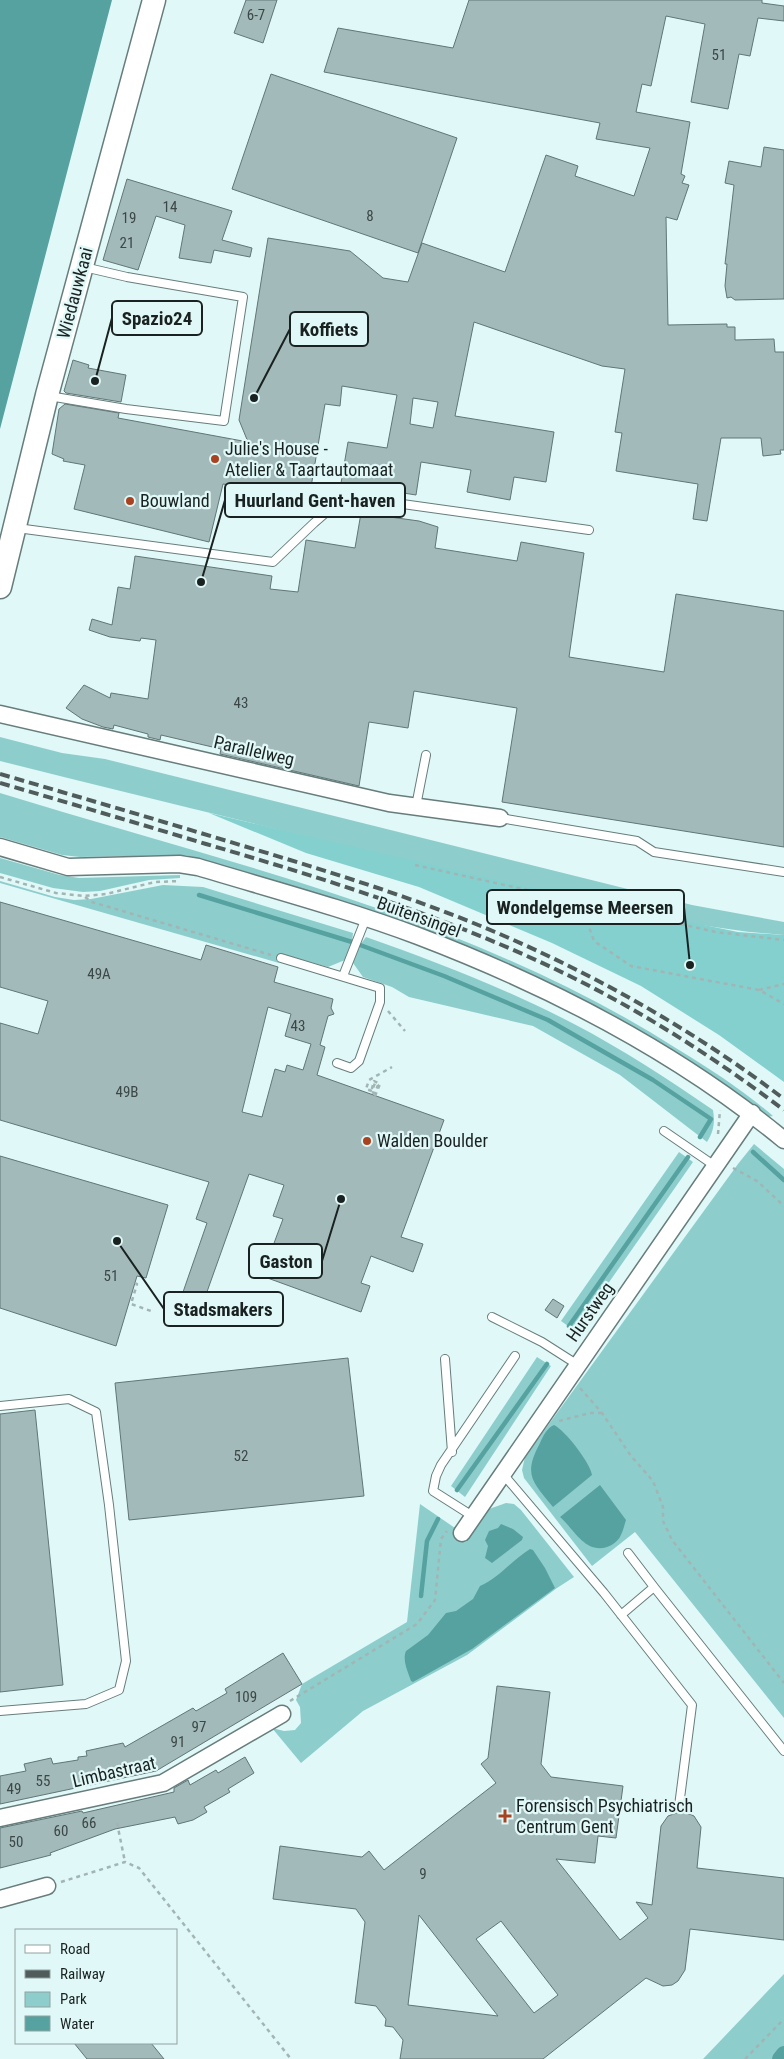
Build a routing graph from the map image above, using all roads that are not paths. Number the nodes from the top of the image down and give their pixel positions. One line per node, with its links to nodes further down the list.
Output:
1 (154, 0): 2 (main road, Wiedauwkaai)
2 (82, 267): 3 (main road, Wiedauwkaai); 3 (lane)
3 (47, 395): 4 (main road, Wiedauwkaai)
4 (15, 528): 5 (lane); 6 (main road, Wiedauwkaai)
5 (589, 530)
6 (0, 587)
7 (0, 714): 9 (street, Parallelweg)
8 (426, 755): 9 (lane)
9 (416, 806): 10 (street, Parallelweg)
10 (500, 818): 12 (lane)
11 (0, 847): 13 (street, Buitensingel)
12 (784, 872)
13 (366, 918): 15 (lane); 17 (street, Buitensingel)
14 (281, 958): 15 (lane)
15 (343, 976): 16 (lane)
16 (337, 1063)
17 (742, 1128): 19 (street, Buitensingel); 20 (street, Hurstweg)
18 (664, 1130): 20 (lane)
19 (784, 1140)
20 (718, 1162): 24 (street, Hurstweg)
21 (492, 1317): 24 (lane)
22 (515, 1356): 26 (lane)
23 (445, 1359): 26 (lane)
24 (574, 1370): 27 (street, Hurstweg)
25 (0, 1406): 33 (lane)
26 (452, 1452): 28 (lane)
27 (503, 1474): 28 (street, Hurstweg); 32 (lane)
28 (474, 1517): 29 (street, Hurstweg)
29 (462, 1533)
30 (628, 1553): 31 (lane)
31 (654, 1587): 32 (lane); 35 (lane)
32 (621, 1615): 36 (lane)
33 (0, 1711)
34 (282, 1714): 37 (street, Limbastraat)
35 (784, 1751)
36 (679, 1806)
37 (0, 1818)
38 (47, 1886): 39 (street)
39 (0, 1899)

